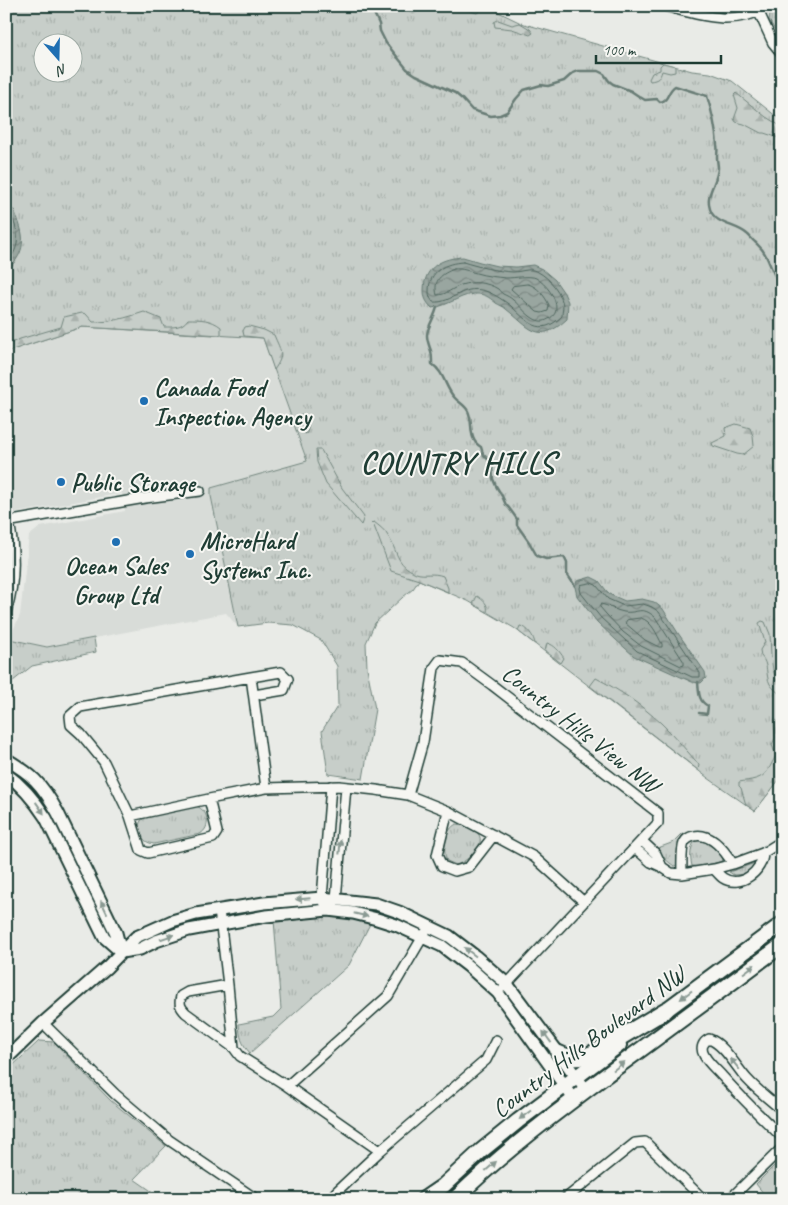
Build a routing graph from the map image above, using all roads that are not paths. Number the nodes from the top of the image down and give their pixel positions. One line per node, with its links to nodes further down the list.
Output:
1 (664, 6): 3 (street)
2 (770, 6): 3 (street)
3 (757, 10): 4 (street)
4 (782, 54)
5 (200, 492): 6 (street)
6 (8, 522): 7 (street)
7 (6, 612)
8 (251, 677): 9 (street); 9 (street); 17 (street)
9 (254, 695): 13 (street)
10 (6, 759): 37 (street, one-way to 10)
11 (6, 774): 37 (street, one-way to 37)
12 (339, 786): 13 (street); 14 (street); 27 (street); 28 (street, one-way to 12)
13 (266, 788): 15 (street)
14 (408, 796): 16 (street); 19 (street, Country Hills View NW)
15 (209, 799): 17 (street); 17 (street)
16 (448, 811): 18 (street); 18 (street)
17 (130, 816)
18 (494, 835): 29 (street)
19 (642, 841): 21 (street, Country Hills View NW); 24 (street)
20 (782, 841): 22 (street)
21 (635, 848): 24 (street); 29 (street, Country Hills View NW)
22 (763, 853): 23 (street); 25 (street)
23 (733, 864): 25 (street); 26 (street)
24 (662, 867): 26 (street)
25 (714, 869): 26 (street)
26 (682, 874)
27 (322, 898): 28 (street); 30 (street, one-way to 30); 31 (street)
28 (336, 899): 31 (street); 34 (street)
29 (584, 902): 38 (street, Country Hills View NW)
30 (219, 910): 32 (street); 37 (street)
31 (328, 910): 32 (street); 35 (street, one-way to 35)
32 (221, 923): 37 (street, one-way to 32); 39 (street)
33 (782, 924): 41 (main road, Country Hills Boulevard NW, one-way to 41)
34 (428, 926): 35 (street); 38 (street, one-way to 34)
35 (422, 937): 40 (street); 49 (street)
36 (782, 945): 51 (main road, Country Hills Boulevard NW, one-way to 36)
37 (121, 952): 42 (street)
38 (507, 984): 40 (street, Country Hills View NW); 45 (street, one-way to 38)
39 (228, 985): 44 (street); 44 (street)
40 (498, 993): 50 (street)
41 (666, 1010): 45 (main road); 47 (main road, Country Hills Boulevard NW)
42 (43, 1023): 46 (street); 59 (street)
43 (496, 1040): 57 (street)
44 (234, 1048): 49 (street)
45 (558, 1053): 47 (street)
46 (6, 1059)
47 (576, 1076): 50 (main road, Country Hills Boulevard NW); 51 (street)
48 (748, 1080): 52 (street); 52 (street, one-way to 52); 54 (street)
49 (288, 1086): 57 (street)
50 (564, 1086): 53 (street); 58 (main road, Country Hills Boulevard NW, one-way to 58)
51 (586, 1090): 53 (main road, Country Hills Boulevard NW)
52 (736, 1092): 55 (street)
53 (574, 1099): 63 (main road, Country Hills Boulevard NW, one-way to 53)
54 (782, 1110)
55 (782, 1137)
56 (782, 1148): 66 (street)
57 (380, 1151): 60 (street)
58 (443, 1186): 61 (main road, Country Hills Boulevard NW); 62 (main road)
59 (256, 1199)
60 (330, 1199)
61 (424, 1199)
62 (432, 1199)
63 (455, 1199)
64 (565, 1199): 65 (street)
65 (703, 1199)
66 (730, 1199)

